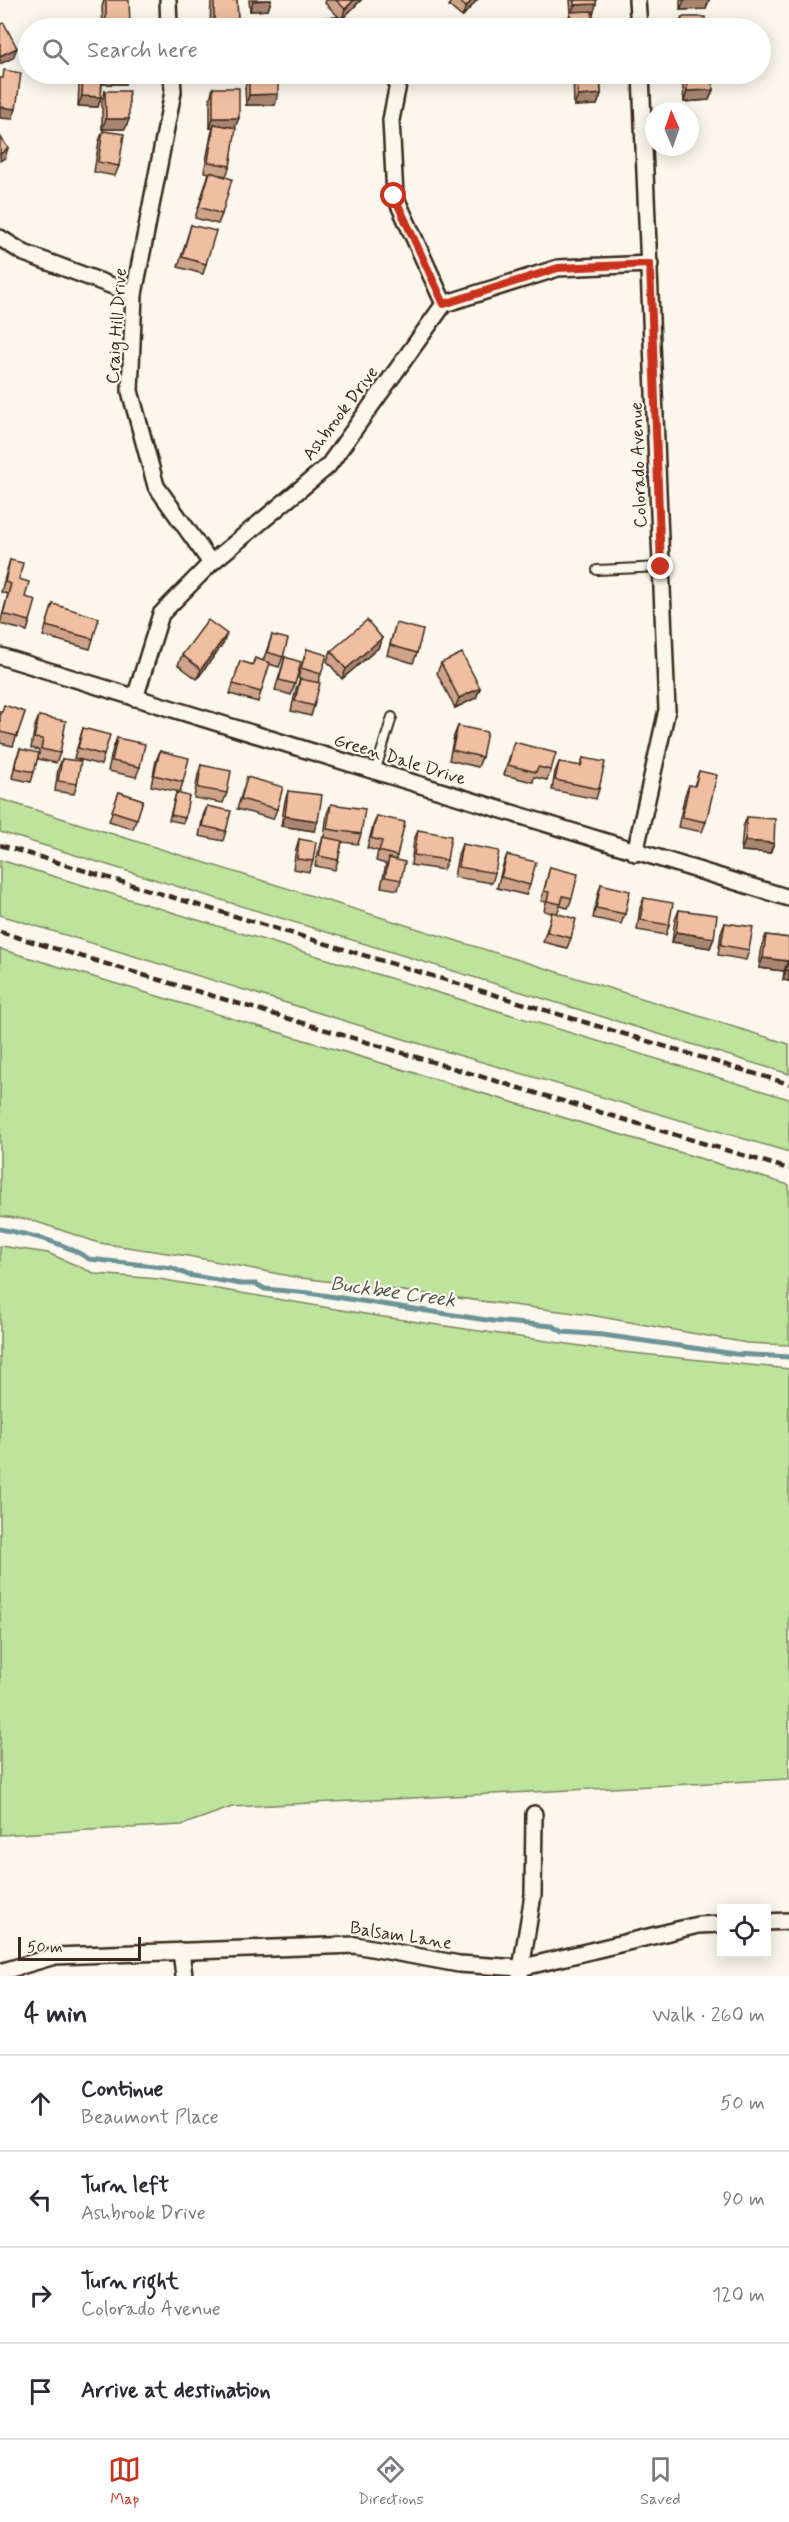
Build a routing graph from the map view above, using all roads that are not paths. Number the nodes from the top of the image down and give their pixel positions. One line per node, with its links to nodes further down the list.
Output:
1 (168, 0): 3 (street)
2 (637, 0): 4 (street)
3 (169, 18)
4 (638, 18)
5 (172, 84): 10 (street, Craig Hill Drive)
6 (398, 84): 11 (street)
7 (641, 84): 9 (street, Colorado Avenue)
8 (0, 238): 10 (street)
9 (650, 264): 11 (street); 13 (street, Colorado Avenue)
10 (134, 294): 12 (street, Craig Hill Drive)
11 (444, 304): 12 (street, Ashbrook Drive)
12 (212, 563): 16 (street, Ashbrook Drive)
13 (661, 567): 14 (lane); 19 (street, Colorado Avenue)
14 (597, 570)
15 (0, 656): 16 (street, Green Dale Drive)
16 (135, 698): 18 (street, Green Dale Drive)
17 (392, 717): 18 (lane)
18 (375, 772): 19 (street, Green Dale Drive)
19 (635, 853): 20 (street, Green Dale Drive)
20 (789, 898)
21 (534, 1814): 27 (street)
22 (789, 1921): 23 (street)
23 (771, 1922)
24 (717, 1924): 27 (street, Balsam Lane)
25 (181, 1951): 26 (street, Balsam Lane); 27 (street, Balsam Lane); 28 (street)
26 (0, 1972)
27 (520, 1972)
28 (183, 1976)

